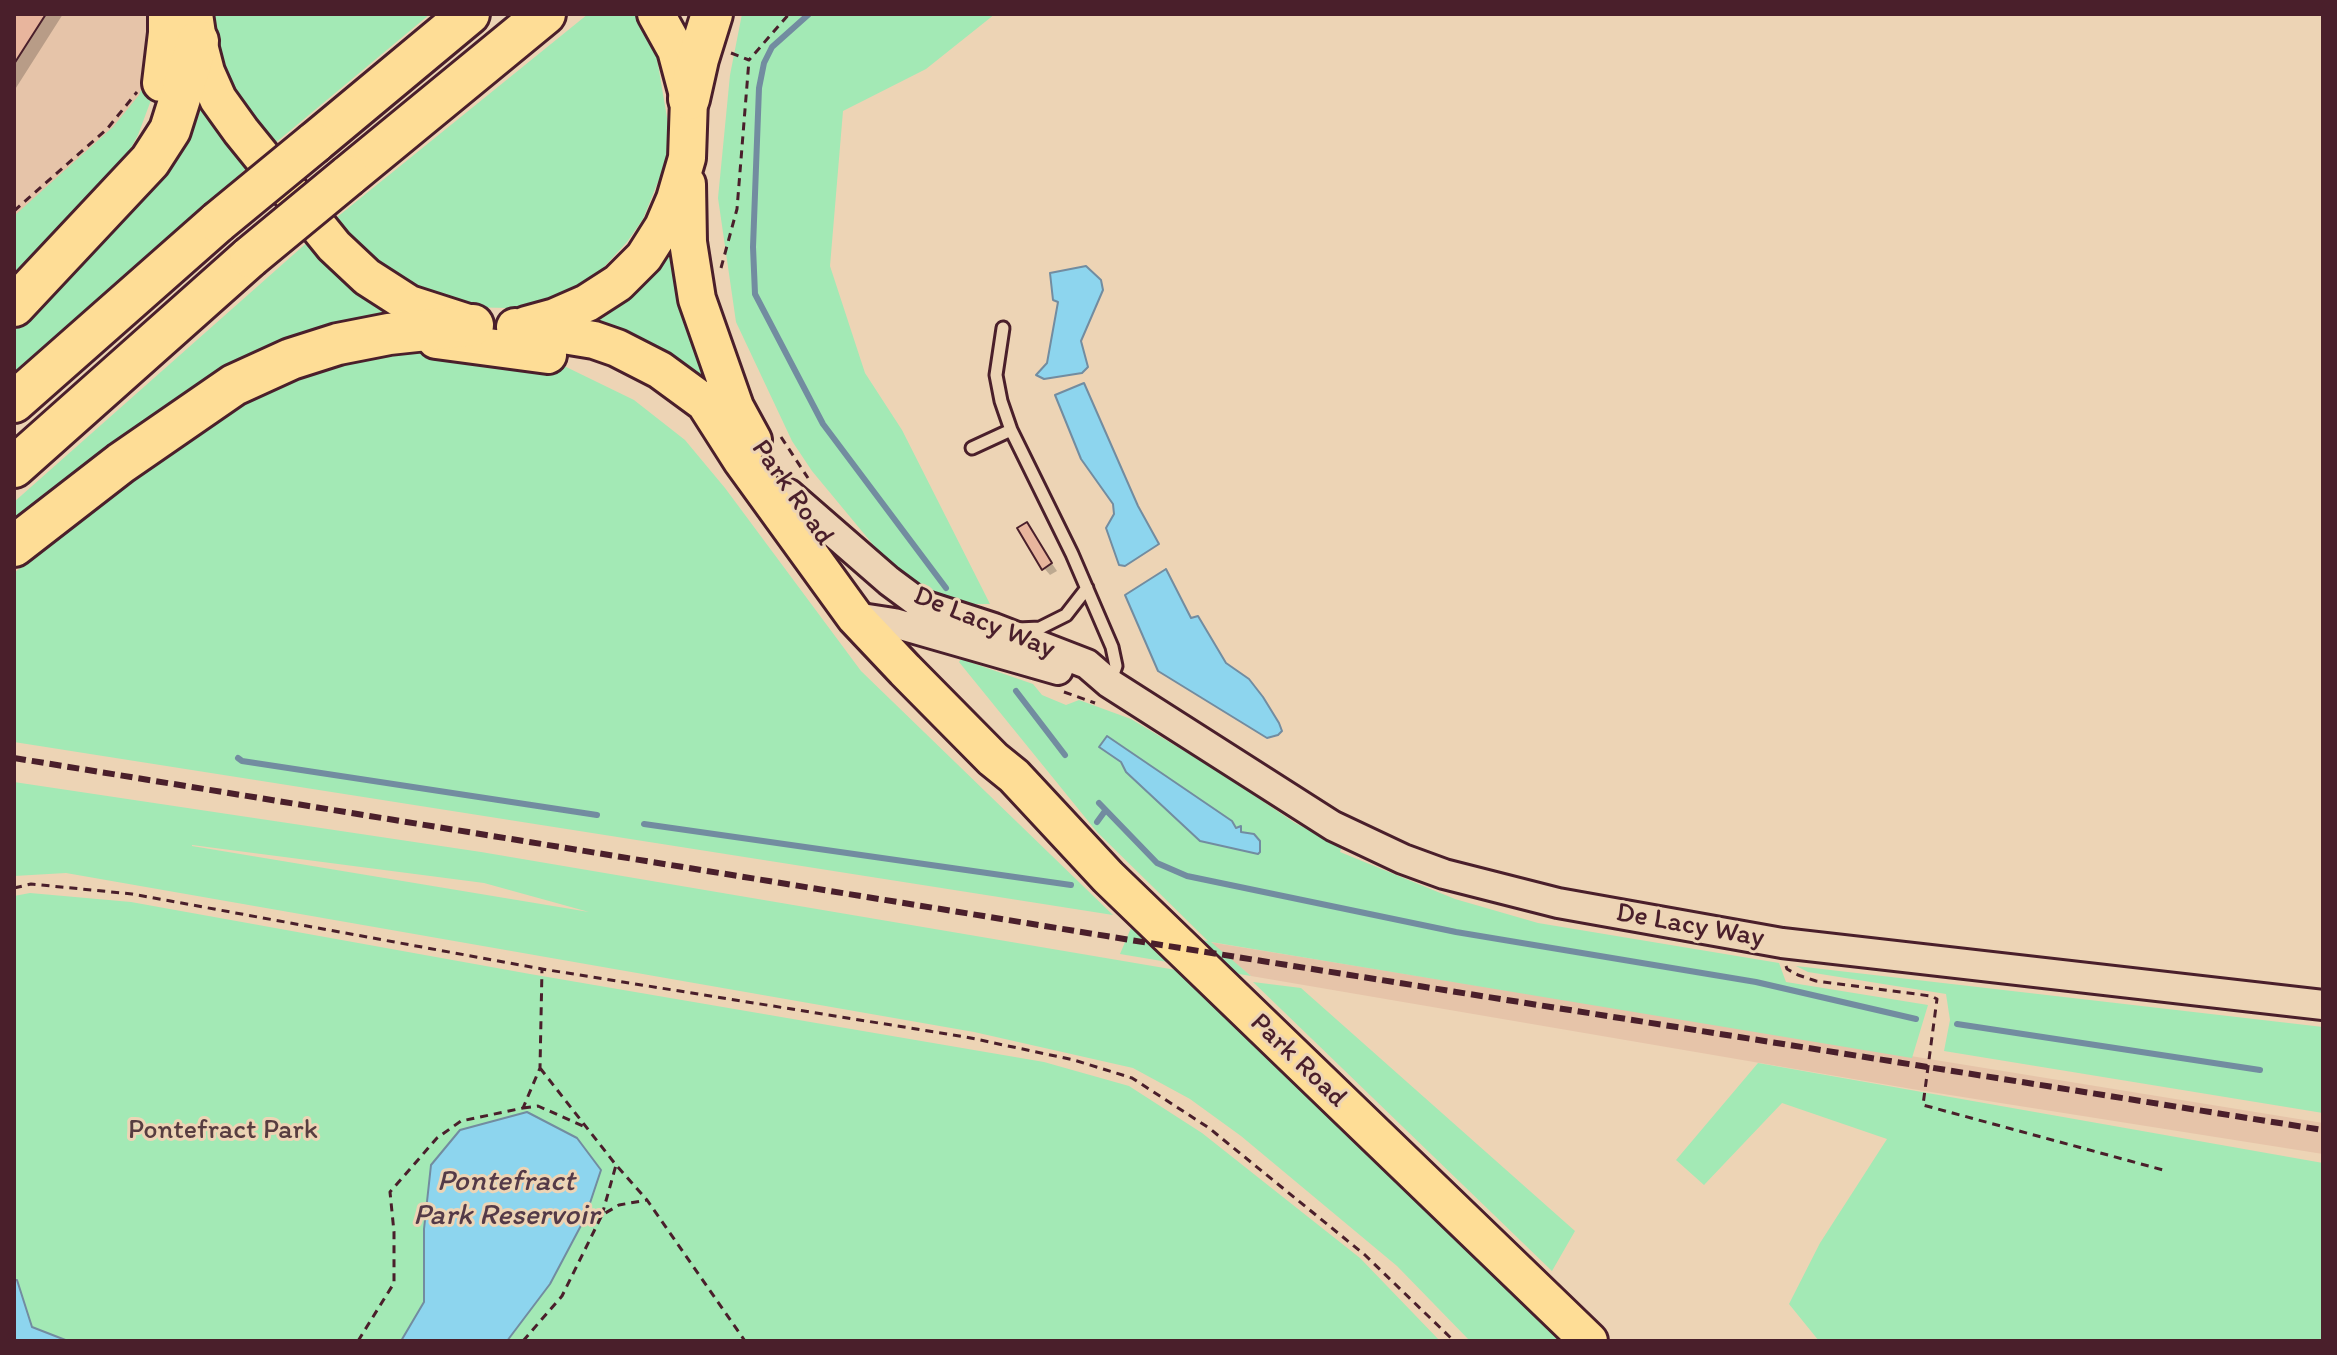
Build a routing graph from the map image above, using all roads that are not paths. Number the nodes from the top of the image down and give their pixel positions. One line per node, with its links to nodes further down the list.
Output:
1 (167, 14): 7 (main road)
2 (469, 14): 16 (highway, bridge)
3 (545, 14): 20 (highway, bridge)
4 (656, 14): 8 (main road)
5 (712, 14): 8 (highway)
6 (196, 27): 10 (highway); 12 (main road)
7 (151, 82): 10 (highway)
8 (689, 99): 9 (main road)
9 (687, 158): 13 (main road); 19 (main road, Park Road)
10 (109, 203): 11 (highway)
11 (14, 306)
12 (473, 325): 13 (main road); 15 (highway)
13 (515, 327): 19 (main road, Park Road)
14 (1003, 328): 17 (lane)
15 (389, 334): 19 (main road); 22 (highway)
16 (14, 402)
17 (1011, 430): 18 (lane); 23 (lane)
18 (972, 448)
19 (763, 453): 21 (main road, Park Road); 24 (main road, Park Road)
20 (14, 467)
21 (801, 490): 25 (main road, Park Road); 26 (street, De Lacy Way)
22 (14, 546)
23 (1087, 588): 26 (lane); 27 (lane)
24 (855, 617): 25 (street, De Lacy Way); 28 (main road, Park Road)
25 (894, 623): 27 (street, De Lacy Way); 28 (main road, Park Road)
26 (994, 628): 27 (street, De Lacy Way)
27 (1106, 694): 29 (street, De Lacy Way)
28 (1014, 776): 30 (main road, Park Road)
29 (2323, 1005)
30 (1589, 1341)

